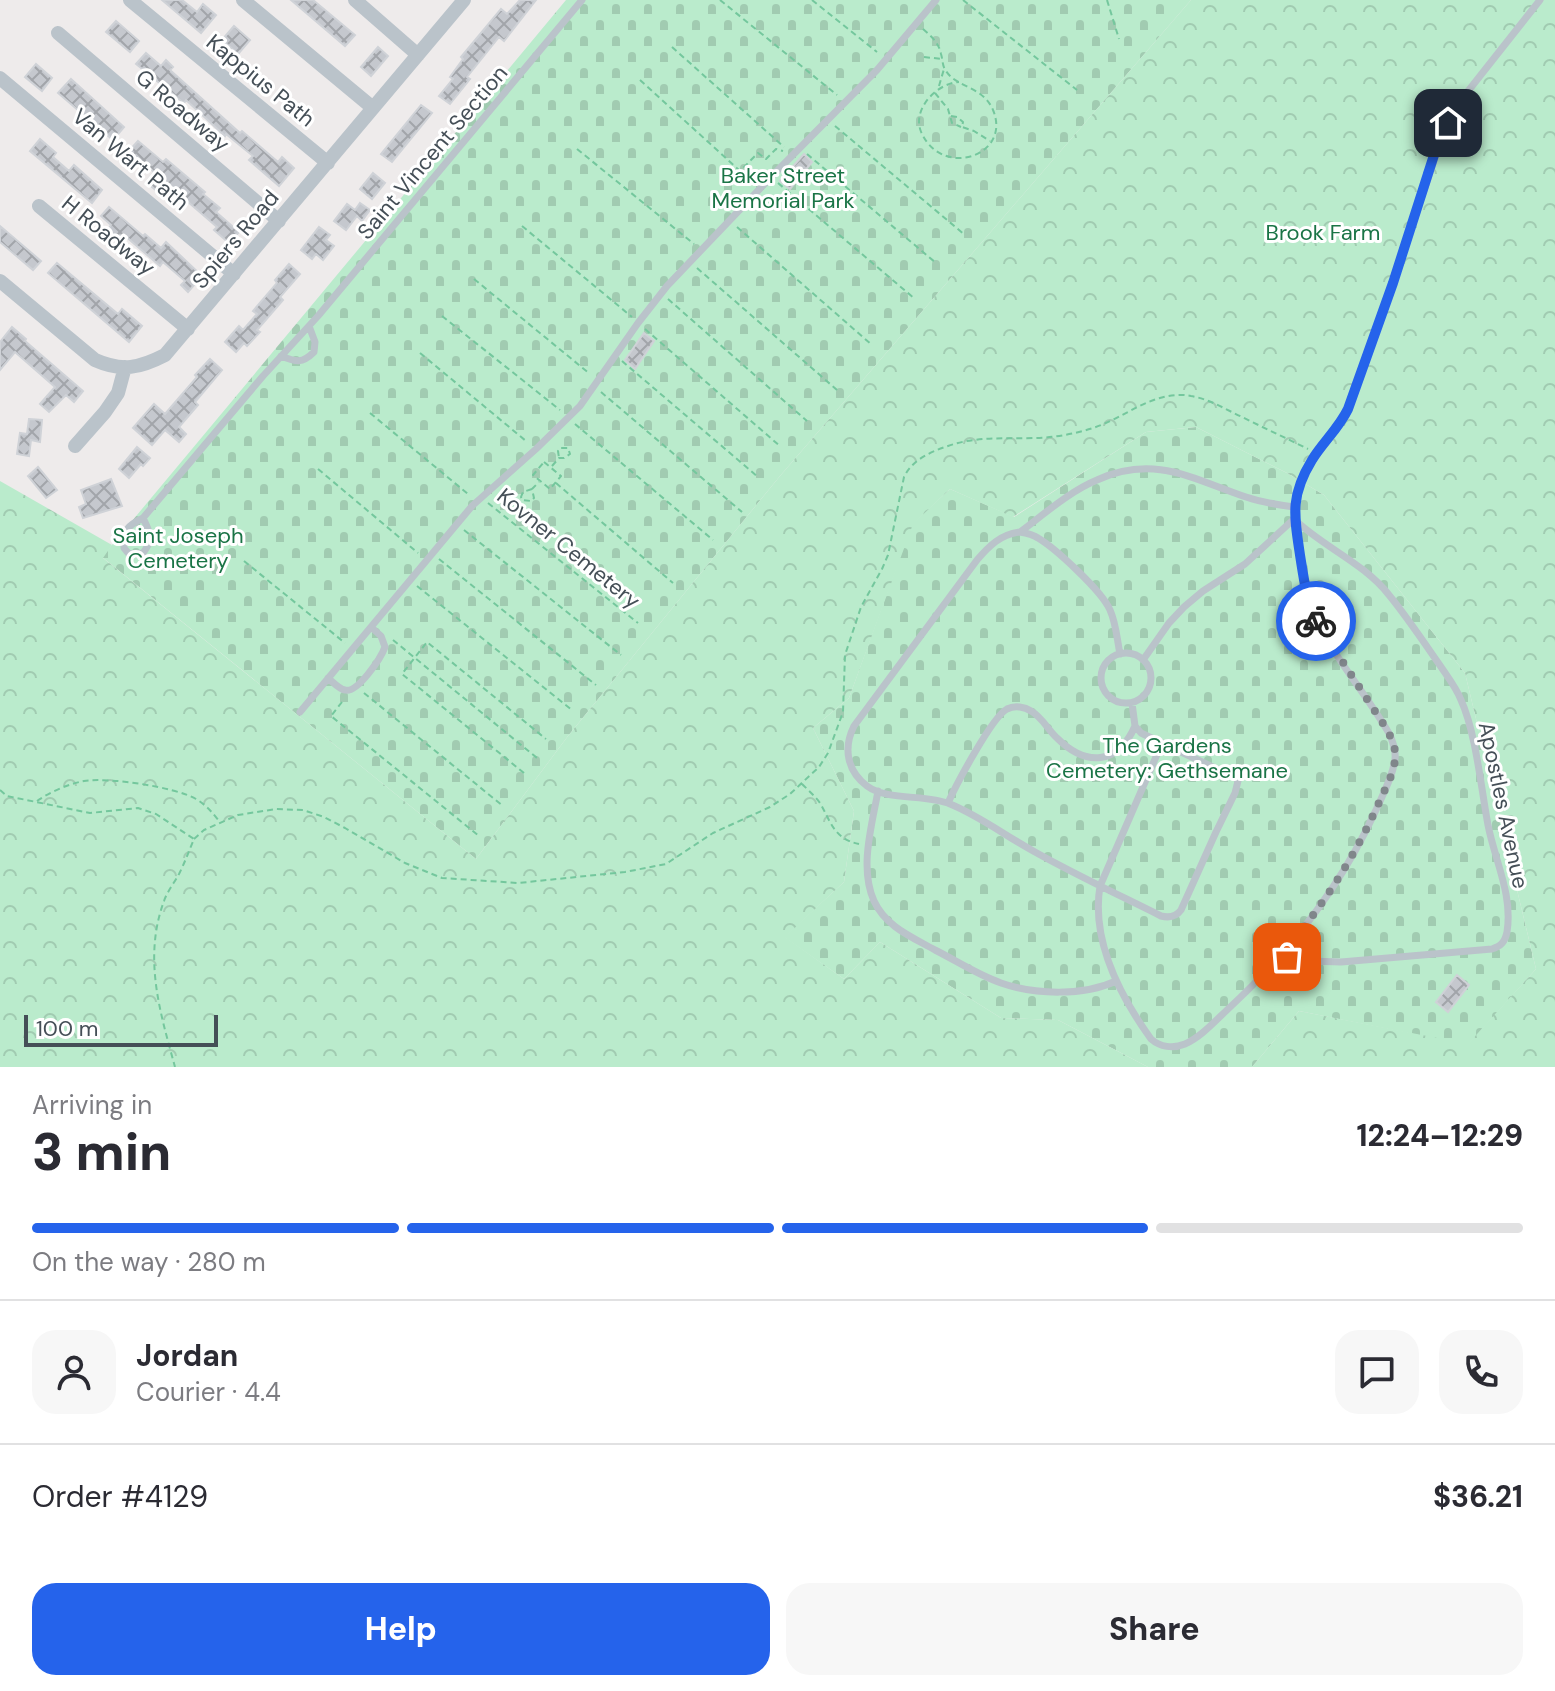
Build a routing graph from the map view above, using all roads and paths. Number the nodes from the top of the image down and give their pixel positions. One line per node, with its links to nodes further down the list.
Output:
1 (130, 0): 35 (street, Kappius Path)
2 (243, 0): 28 (street)
3 (355, 0): 16 (street)
4 (464, 0): 16 (street, Spiers Road)
5 (582, 0): 52 (lane, Saint Vincent Section)
6 (720, 0): 27 (path)
7 (812, 0): 19 (path)
8 (936, 0): 12 (lane)
9 (963, 0): 25 (path)
10 (1107, 0): 14 (path)
11 (1540, 0): 67 (lane)
12 (916, 23): 18 (path); 19 (lane)
13 (58, 33): 38 (street, G Roadway)
14 (1119, 39)
15 (672, 47): 22 (path)
16 (418, 55): 28 (street, Spiers Road)
17 (924, 57): 18 (path)
18 (942, 59): 20 (path)
19 (886, 60): 27 (lane)
20 (944, 68): 23 (path); 24 (path)
21 (0, 78): 45 (street, Van Wart Path)
22 (640, 80)
23 (959, 82): 24 (path); 32 (path)
24 (938, 89): 26 (path)
25 (1077, 90)
26 (934, 92): 29 (path); 32 (path)
27 (845, 102): 30 (lane)
28 (373, 108): 35 (street, Spiers Road)
29 (951, 116): 31 (path); 31 (path)
30 (828, 120): 33 (lane); 41 (path)
31 (962, 127): 32 (path)
32 (991, 141)
33 (800, 148): 36 (lane); 44 (path)
34 (577, 149): 42 (path)
35 (328, 163): 38 (street, Spiers Road)
36 (771, 177): 39 (lane); 49 (path)
37 (39, 206): 53 (street, H Roadway)
38 (279, 221): 45 (street, Spiers Road)
39 (730, 221): 42 (lane); 54 (path)
40 (522, 226): 51 (path)
41 (965, 235)
42 (701, 250): 43 (lane)
43 (690, 262): 48 (lane); 60 (path)
44 (936, 263)
45 (234, 274): 53 (street, Spiers Road)
46 (474, 279): 59 (path)
47 (1, 285): 58 (street)
48 (661, 293): 51 (lane); 63 (path)
49 (915, 299)
50 (442, 316): 62 (path)
51 (638, 323): 56 (lane); 65 (path)
52 (309, 326): 57 (lane, Saint Vincent Section); 57 (lane)
53 (188, 329): 58 (street, Spiers Road)
54 (872, 345)
55 (420, 353): 66 (path)
56 (615, 355): 59 (lane); 71 (path)
57 (281, 356): 78 (lane, Saint Vincent Section)
58 (125, 367): 64 (street)
59 (596, 384): 62 (lane); 77 (path)
60 (837, 390)
61 (370, 413): 75 (path, Kovner Cemetery)
62 (569, 417): 66 (lane); 82 (path)
63 (807, 421)
64 (75, 446)
65 (781, 447)
66 (536, 449): 75 (lane)
67 (1317, 453): 76 (lane); 106 (path)
68 (559, 458): 69 (path)
69 (551, 467): 72 (path); 73 (path)
70 (318, 469): 83 (path)
71 (758, 477)
72 (540, 481): 73 (path); 74 (path)
73 (556, 483): 86 (path)
74 (532, 489)
75 (479, 499): 80 (lane); 87 (path, Kovner Cemetery)
76 (1294, 507): 79 (lane); 81 (lane)
77 (742, 512)
78 (143, 518): 78 (lane, Saint Vincent Section)
79 (1294, 519): 94 (lane); 117 (lane); 117 (lane, Apostles Avenue)
80 (457, 524): 83 (lane); 92 (path)
81 (1020, 532): 91 (lane); 108 (lane)
82 (713, 540)
83 (429, 557): 85 (lane); 96 (path)
84 (244, 561): 90 (path)
85 (410, 580): 88 (lane); 99 (path)
86 (673, 583)
87 (638, 623)
88 (371, 627): 89 (lane); 90 (lane)
89 (381, 636): 93 (path); 97 (lane)
90 (352, 649): 95 (lane)
91 (1120, 654): 94 (lane); 98 (lane)
92 (621, 655)
93 (415, 658): 102 (path); 104 (path); 105 (path)
94 (1143, 660): 98 (lane)
95 (328, 678): 97 (lane); 100 (lane)
96 (596, 685)
97 (353, 689): 111 (path); 113 (path)
98 (1132, 703): 101 (lane)
99 (572, 710)
100 (300, 712)
101 (1135, 726): 103 (lane); 110 (lane)
102 (546, 739)
103 (1162, 743): 116 (lane); 116 (lane)
104 (537, 758)
105 (524, 773)
106 (801, 783): 112 (path); 115 (path)
107 (0, 790): 109 (path)
108 (878, 791): 110 (lane); 115 (lane)
109 (36, 802): 112 (path); 114 (path)
110 (948, 803): 116 (lane)
111 (503, 806)
112 (220, 822): 114 (path)
113 (479, 836)
114 (194, 839): 119 (path)
115 (869, 846): 118 (lane)
116 (1100, 886): 118 (lane)
117 (1281, 955): 118 (lane)
118 (1116, 981)
119 (175, 1067)

